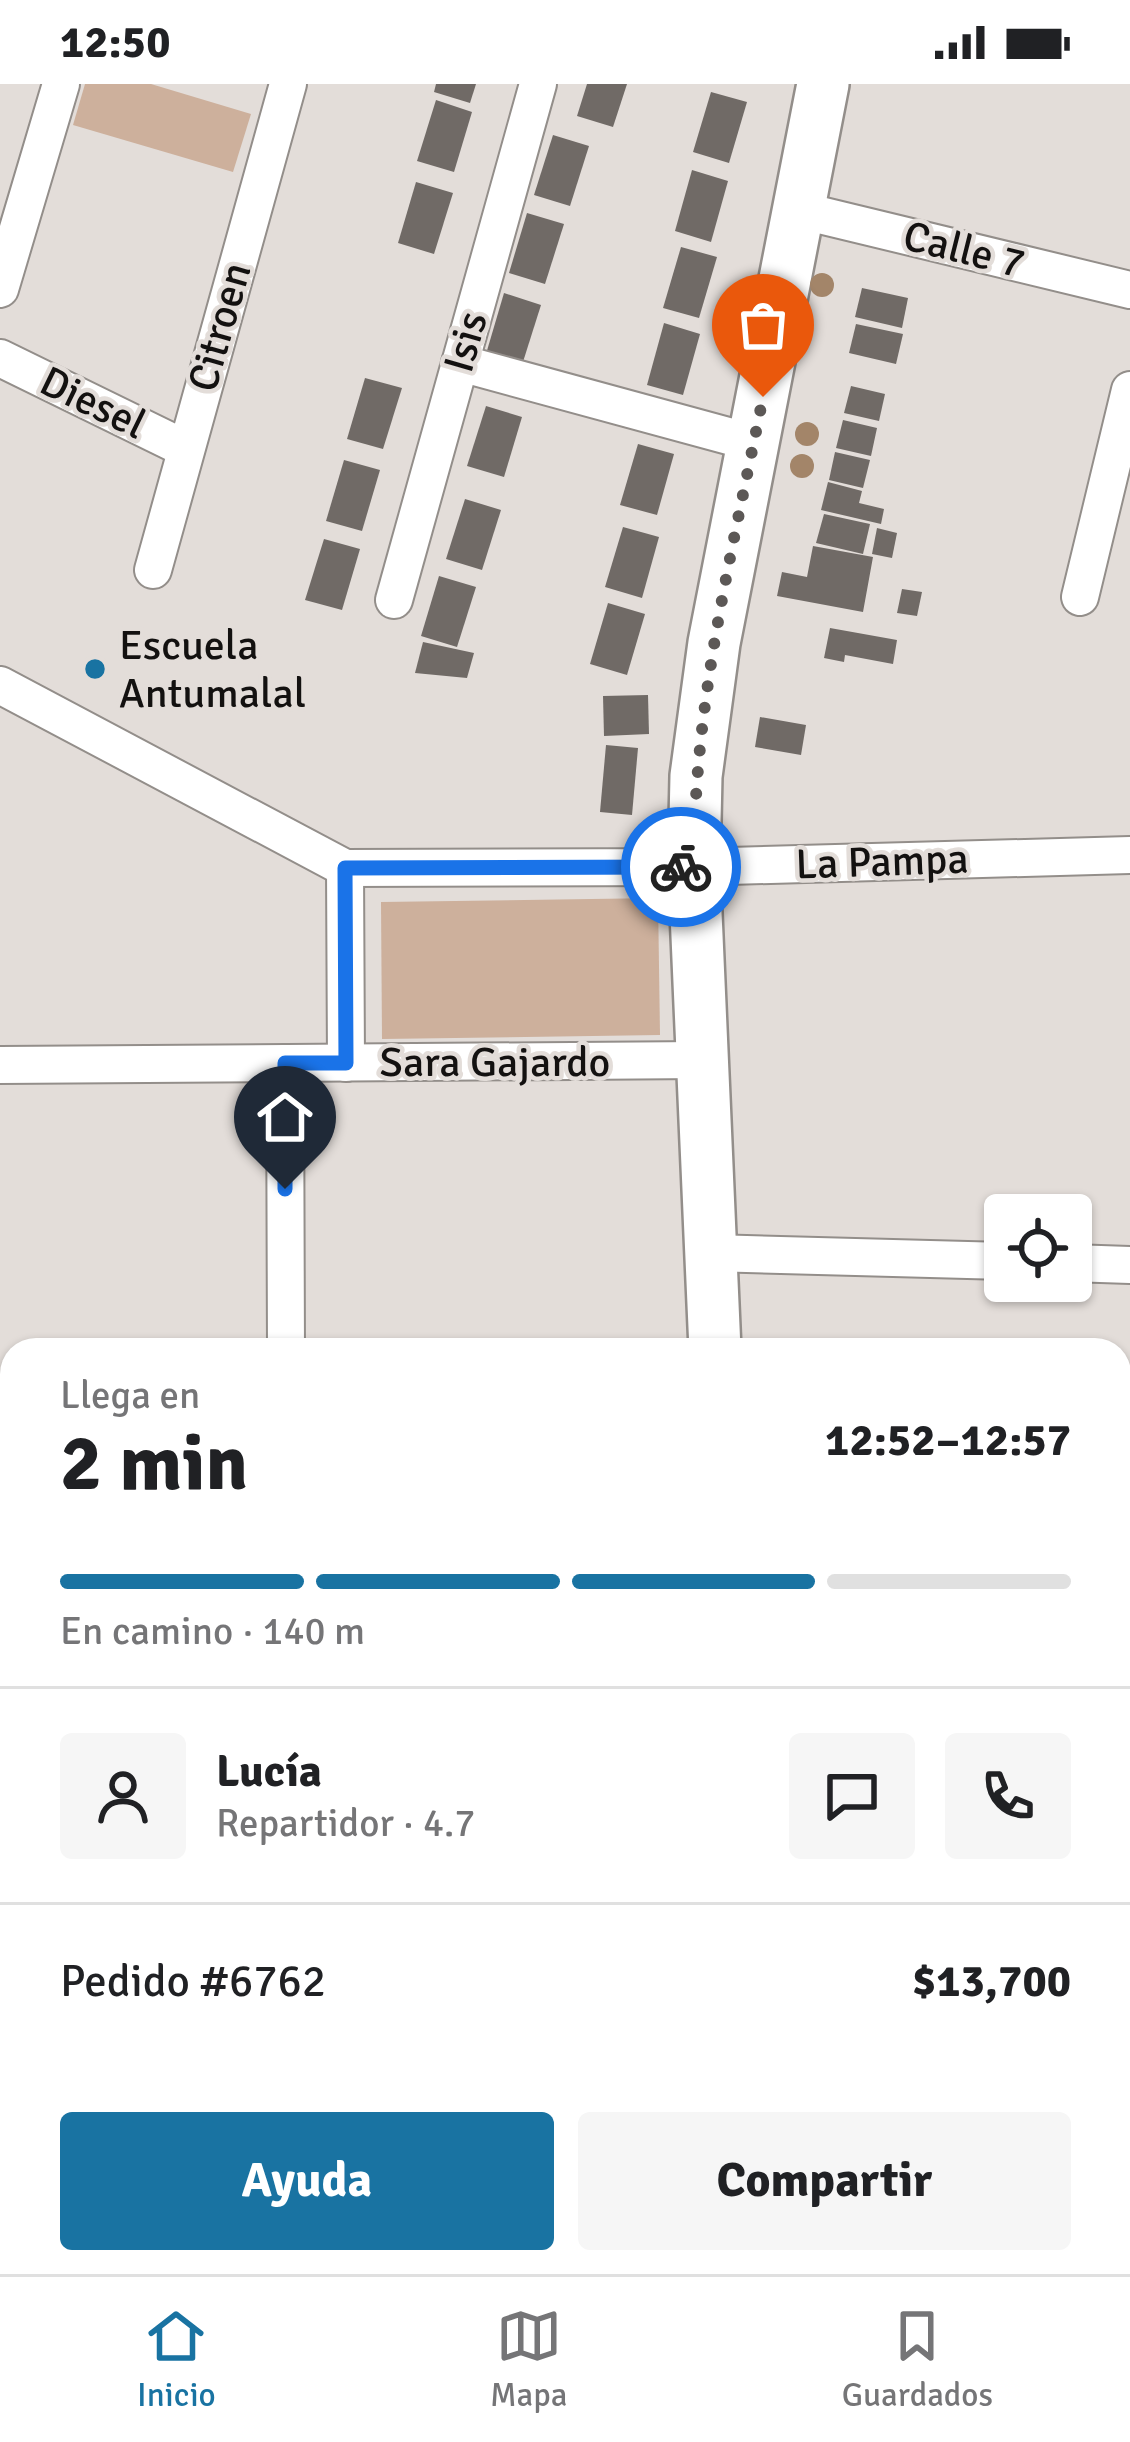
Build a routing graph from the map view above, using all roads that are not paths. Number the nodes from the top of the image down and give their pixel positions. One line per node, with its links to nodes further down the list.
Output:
1 (62, 84): 6 (street)
2 (538, 84): 9 (street, Isis)
3 (823, 84): 5 (street)
4 (276, 87): 12 (street, Citroen)
5 (799, 210): 7 (street, Calle 7); 11 (street)
6 (0, 289)
7 (1130, 290)
8 (0, 358): 12 (street, Diesel)
9 (460, 363): 11 (street); 15 (street, Isis)
10 (1130, 390): 14 (street)
11 (754, 443): 18 (street)
12 (186, 449): 13 (street, Citroen)
13 (153, 569)
14 (1081, 597)
15 (394, 600)
16 (0, 685): 19 (street)
17 (1130, 855): 18 (street, La Pampa)
18 (694, 867): 19 (street, La Pampa); 20 (street)
19 (345, 868): 22 (street)
20 (702, 1060): 22 (street, Sara Gajardo); 24 (street)
21 (285, 1063): 22 (street, Sara Gajardo); 23 (street, Sara Gajardo); 28 (street)
22 (346, 1063)
23 (0, 1065)
24 (711, 1253): 25 (street); 29 (street)
25 (984, 1261)
26 (1092, 1264): 27 (street)
27 (1130, 1265)
28 (286, 1338)
29 (715, 1338)

